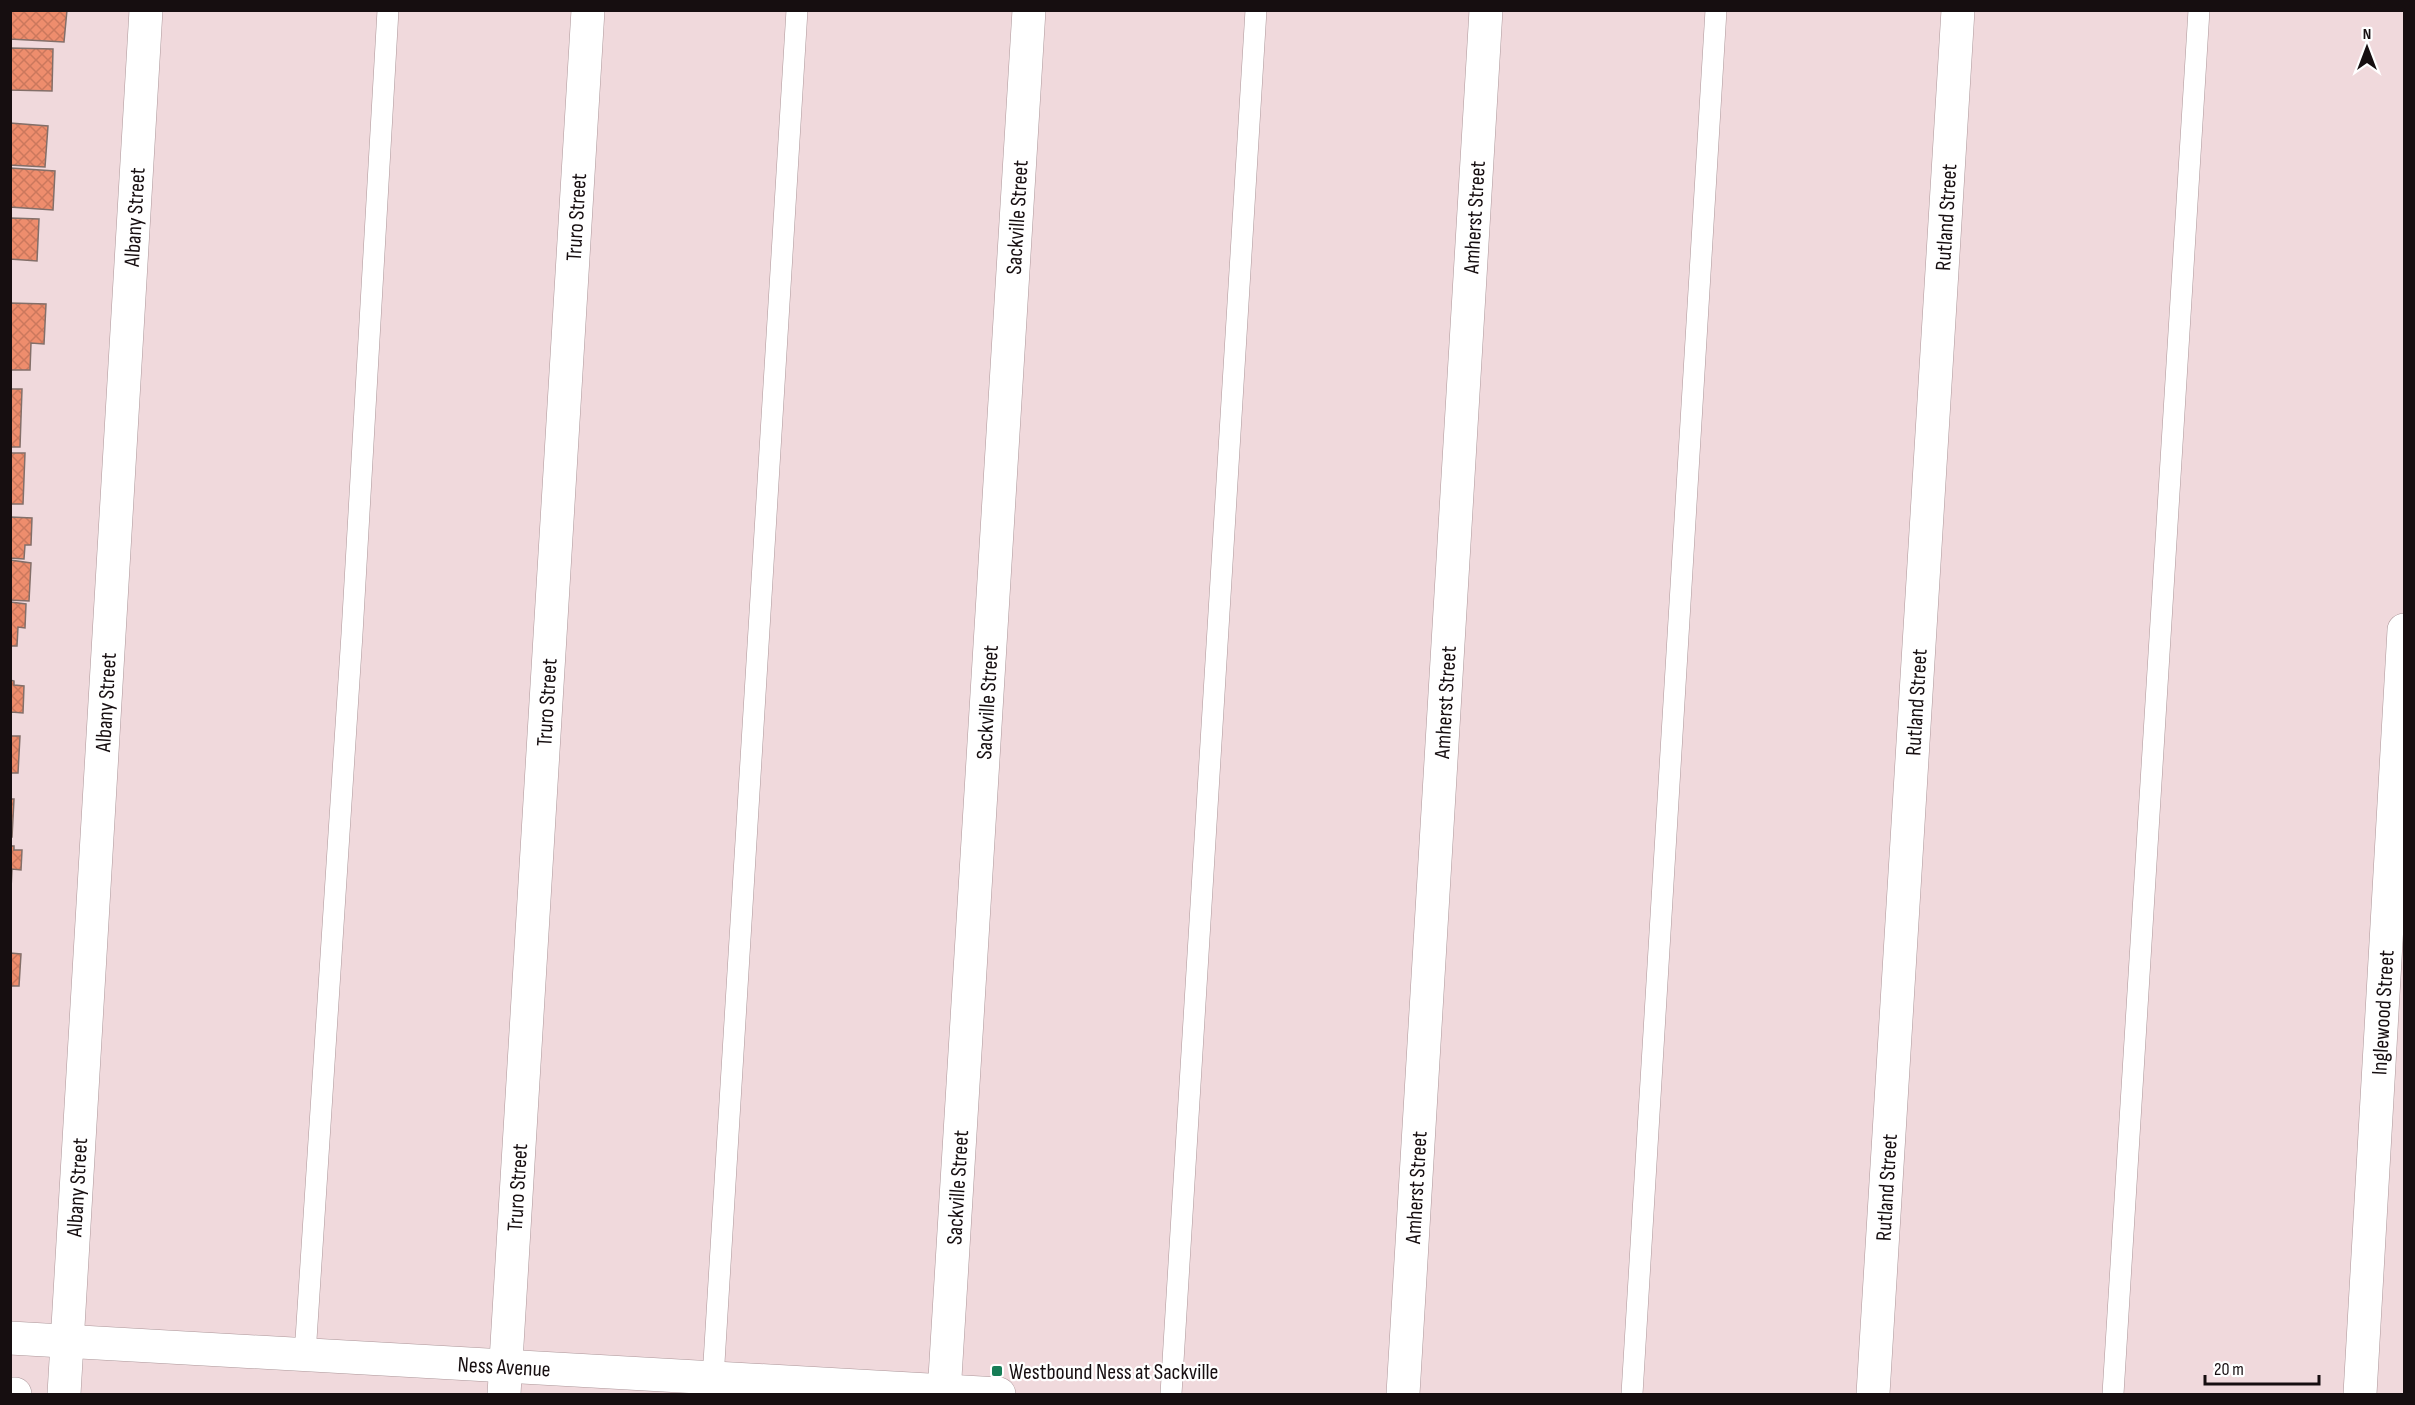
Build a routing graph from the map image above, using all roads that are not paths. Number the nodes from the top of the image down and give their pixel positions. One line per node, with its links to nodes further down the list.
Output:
1 (146, 10): 13 (street, Albany Street)
2 (388, 10): 14 (lane)
3 (588, 10): 16 (street, Truro Street)
4 (797, 10): 15 (lane)
5 (1029, 10): 17 (street, Sackville Street)
6 (1256, 10): 22 (lane)
7 (1486, 10): 23 (street, Amherst Street)
8 (1716, 10): 24 (lane)
9 (1958, 10): 25 (street, Rutland Street)
10 (2199, 10): 26 (lane)
11 (2404, 630): 27 (street, Inglewood Street)
12 (10, 1338): 13 (street, Ness Avenue)
13 (67, 1341): 14 (street, Ness Avenue); 20 (street, Albany Street)
14 (304, 1355): 16 (street, Ness Avenue)
15 (713, 1379): 16 (street, Ness Avenue); 17 (street, Ness Avenue)
16 (505, 1381)
17 (944, 1393): 21 (street, Ness Avenue)
18 (10, 1394): 19 (street)
19 (15, 1395)
20 (64, 1395)
21 (999, 1395)
22 (1172, 1395)
23 (1403, 1395)
24 (1632, 1395)
25 (1873, 1395)
26 (2113, 1395)
27 (2360, 1395)

